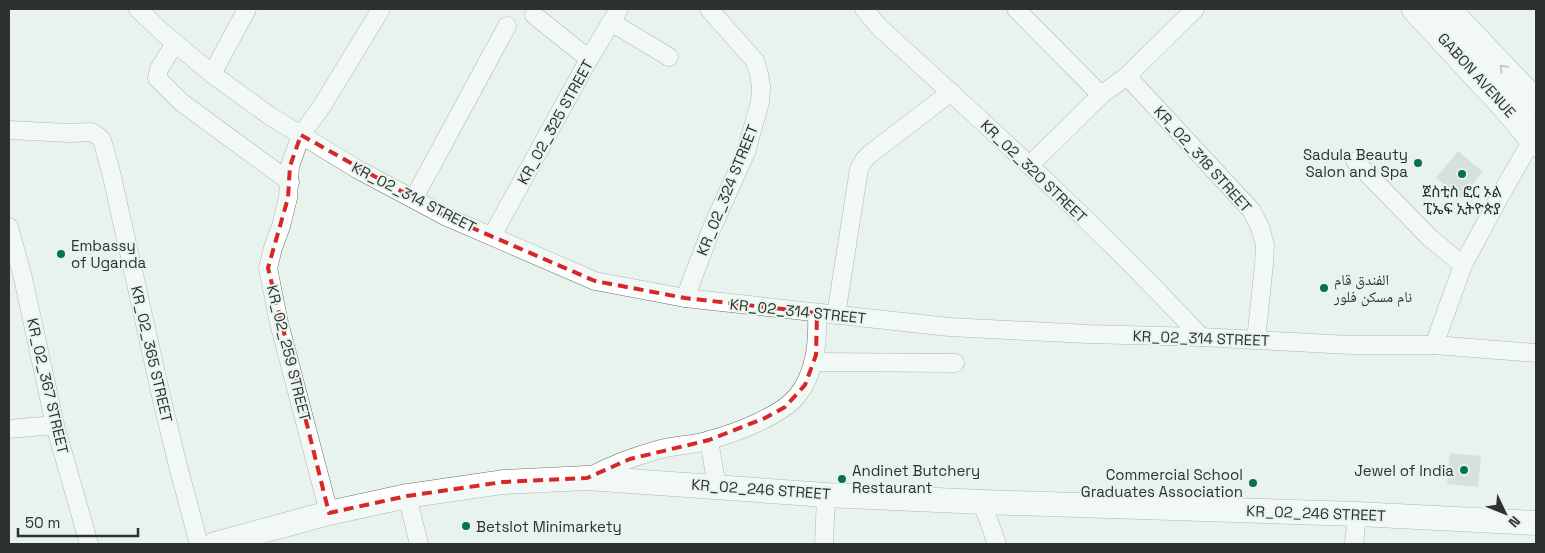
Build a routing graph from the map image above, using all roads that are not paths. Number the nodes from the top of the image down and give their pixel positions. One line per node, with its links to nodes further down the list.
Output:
1 (138, 9): 13 (street, KR_02_314 STREET)
2 (248, 9): 16 (street)
3 (381, 9): 22 (street, KR_02_259 STREET)
4 (709, 9): 32 (street, KR_02_324 STREET)
5 (864, 9): 19 (street, KR_02_320 STREET)
6 (1016, 9): 20 (street)
7 (1195, 9): 17 (street)
8 (1416, 9): 23 (main road, GABON AVENUE)
9 (1446, 9): 18 (main road, GABON AVENUE, one-way to 9)
10 (534, 15): 15 (street)
11 (615, 15): 14 (street); 15 (street, KR_02_325 STREET)
12 (507, 26): 27 (street)
13 (175, 43): 16 (street, KR_02_314 STREET); 26 (street)
14 (669, 56)
15 (589, 59): 29 (street, KR_02_325 STREET)
16 (212, 74): 22 (street, KR_02_314 STREET)
17 (1127, 76): 20 (street); 36 (street, KR_02_318 STREET)
18 (1531, 90)
19 (951, 92): 25 (street, KR_02_320 STREET); 34 (street)
20 (1102, 95): 25 (street)
21 (9, 130): 53 (street, KR_02_365 STREET)
22 (301, 135): 26 (street, KR_02_259 STREET); 27 (street, KR_02_314 STREET)
23 (1535, 140): 30 (street)
24 (1355, 161): 30 (street)
25 (1030, 165): 35 (street, KR_02_320 STREET)
26 (290, 182): 49 (street, KR_02_259 STREET)
27 (414, 198): 29 (street, KR_02_314 STREET)
28 (9, 227): 31 (street, KR_02_367 STREET)
29 (492, 236): 32 (street, KR_02_314 STREET)
30 (1463, 266): 37 (street)
31 (16, 279): 41 (street, KR_02_367 STREET)
32 (685, 298): 33 (street, KR_02_314 STREET)
33 (817, 313): 34 (street, KR_02_314 STREET); 39 (street)
34 (836, 315): 35 (street, KR_02_314 STREET)
35 (1201, 337): 36 (street, KR_02_314 STREET)
36 (1256, 340): 37 (street, KR_02_314 STREET)
37 (1434, 345): 38 (street, KR_02_314 STREET)
38 (1536, 352)
39 (814, 362): 40 (street); 43 (street)
40 (955, 363)
41 (55, 425): 42 (street); 52 (street, KR_02_367 STREET)
42 (9, 429)
43 (709, 440): 44 (street); 45 (street)
44 (587, 478): 45 (street, KR_02_246 STREET); 47 (street, KR_02_246 STREET)
45 (717, 487): 46 (street, KR_02_246 STREET)
46 (826, 494): 48 (street, KR_02_246 STREET); 56 (street)
47 (407, 496): 49 (street, KR_02_246 STREET); 55 (street)
48 (982, 502): 50 (street, KR_02_246 STREET); 57 (street)
49 (329, 513): 54 (street)
50 (1357, 514): 51 (street, KR_02_246 STREET); 58 (street)
51 (1536, 523)
52 (89, 544)
53 (199, 544)
54 (215, 544)
55 (419, 544)
56 (824, 544)
57 (996, 544)
58 (1354, 544)

